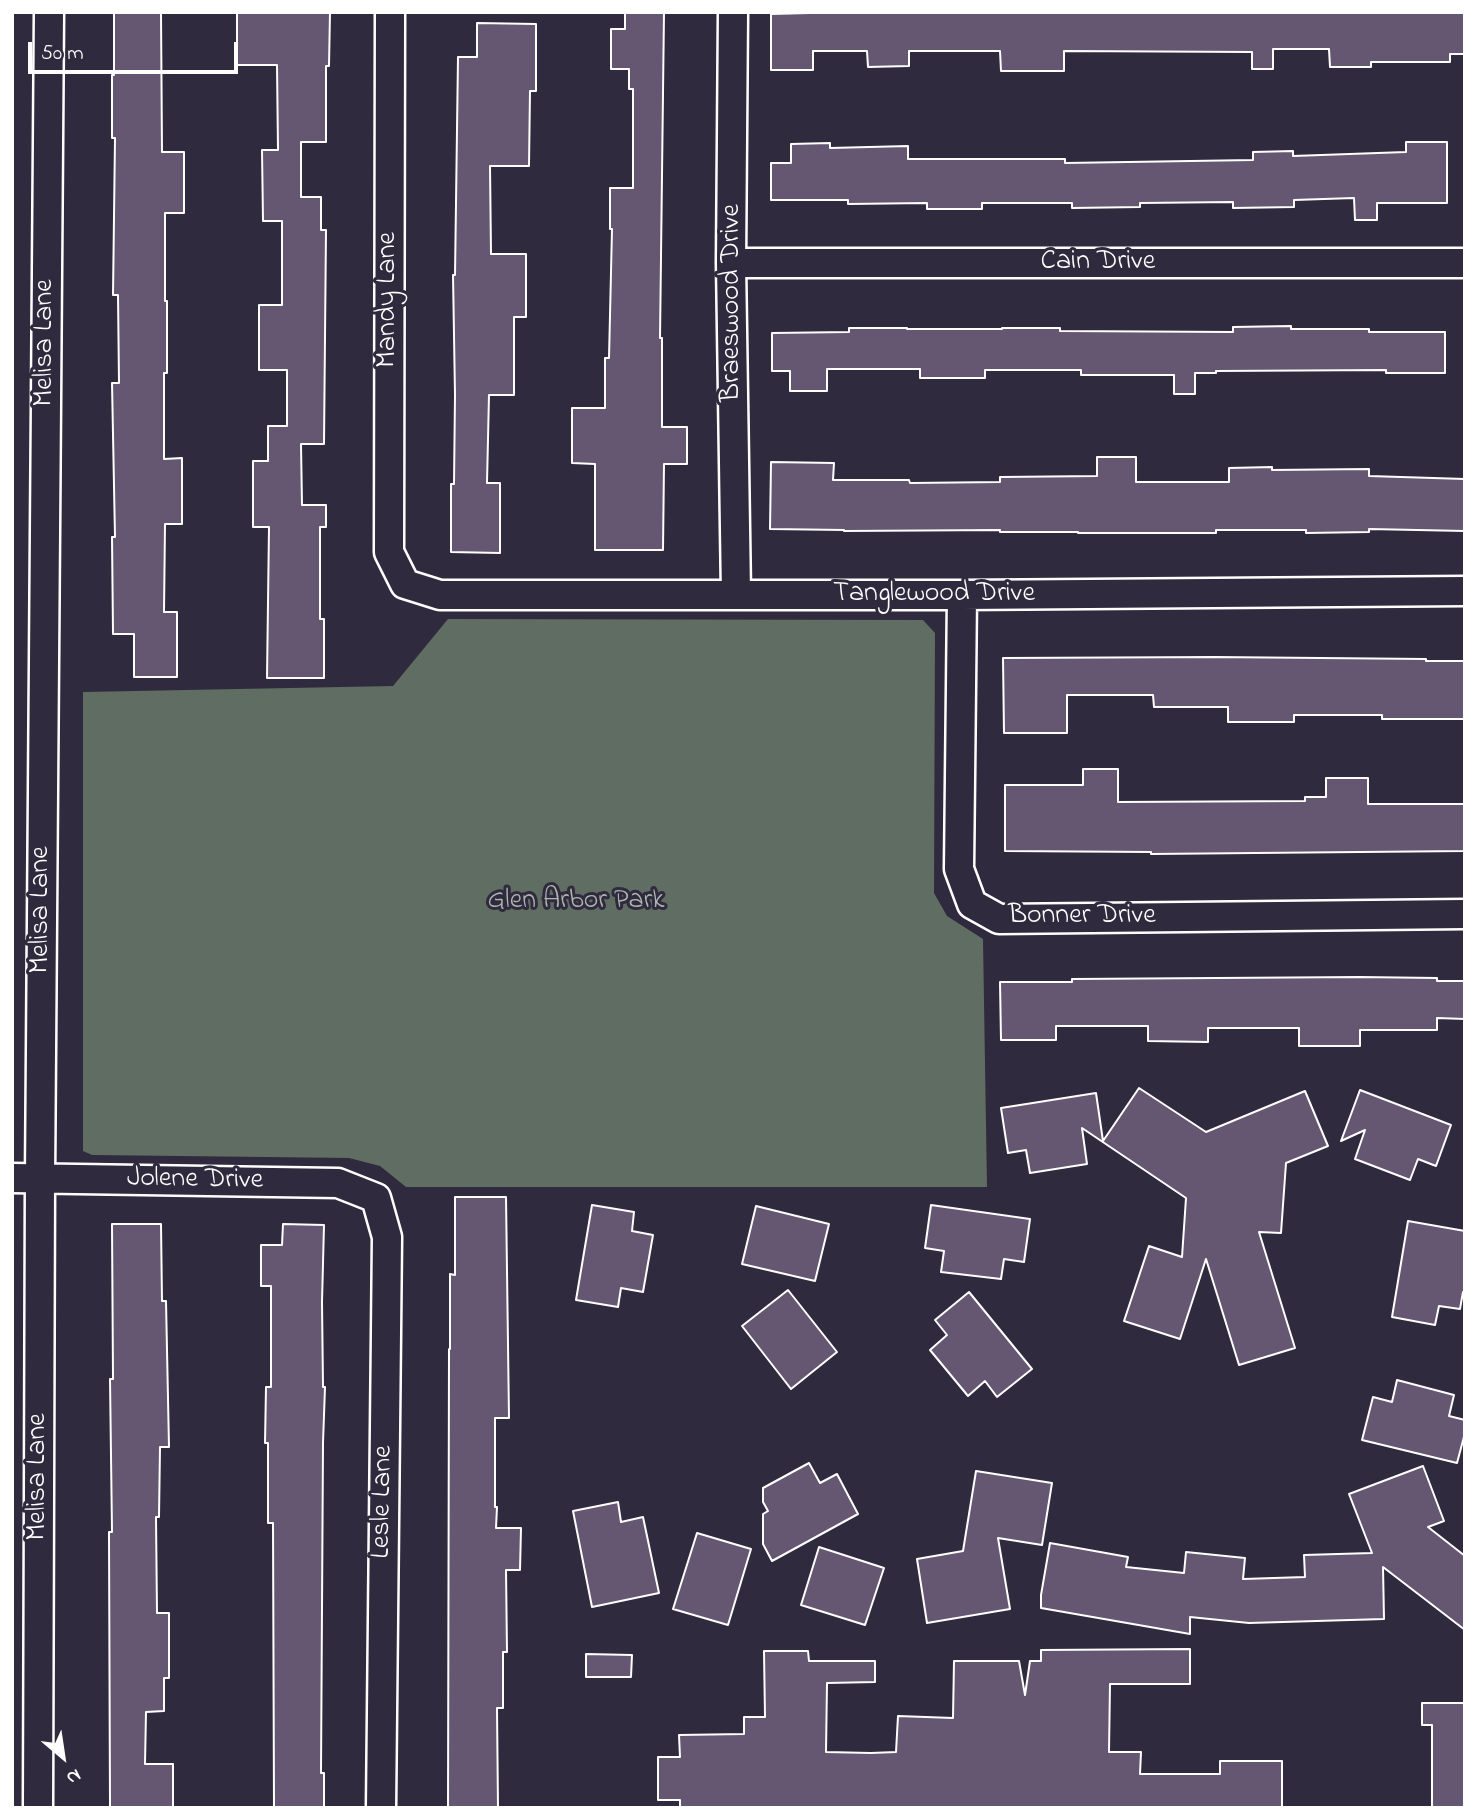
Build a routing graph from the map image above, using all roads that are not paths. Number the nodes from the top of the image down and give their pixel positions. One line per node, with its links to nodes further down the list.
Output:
1 (49, 12): 12 (street, Melisa Lane)
2 (390, 12): 6 (street, Mandy Lane)
3 (733, 12): 4 (street, Braeswood Drive)
4 (732, 263): 5 (street, Cain Drive); 8 (street, Braeswood Drive)
5 (1465, 263)
6 (405, 584): 8 (street, Tanglewood Drive)
7 (1465, 591): 9 (street, Tanglewood Drive)
8 (736, 594): 9 (street, Tanglewood Drive)
9 (961, 595): 10 (street, Bonner Drive)
10 (1465, 914)
11 (12, 1178): 12 (street, Jolene Drive)
12 (40, 1178): 13 (street, Jolene Drive); 14 (street, Melisa Lane)
13 (376, 1198): 15 (street, Lesle Lane)
14 (38, 1808)
15 (381, 1808)

